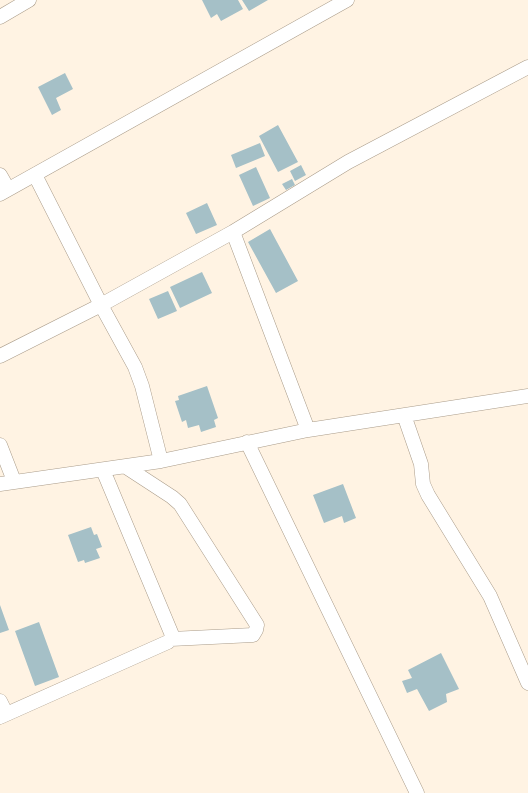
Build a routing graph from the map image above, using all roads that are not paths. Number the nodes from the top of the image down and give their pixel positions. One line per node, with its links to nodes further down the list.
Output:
1 (29, 0): 3 (street)
2 (347, 0): 6 (street)
3 (0, 17)
4 (528, 67): 8 (street)
5 (0, 175): 7 (street)
6 (35, 175): 7 (street); 9 (street)
7 (4, 191)
8 (233, 232): 9 (street); 13 (street)
9 (101, 305): 10 (street); 16 (street)
10 (0, 356)
11 (528, 396): 12 (street)
12 (404, 415): 13 (street); 22 (street)
13 (308, 430): 14 (street)
14 (247, 442): 16 (street); 24 (street)
15 (0, 445): 19 (street)
16 (161, 461): 17 (street)
17 (126, 467): 18 (street); 21 (street)
18 (103, 470): 19 (street); 21 (street)
19 (14, 481): 20 (street)
20 (0, 484)
21 (172, 639): 23 (street)
22 (528, 683)
23 (2, 711)
24 (416, 793)

